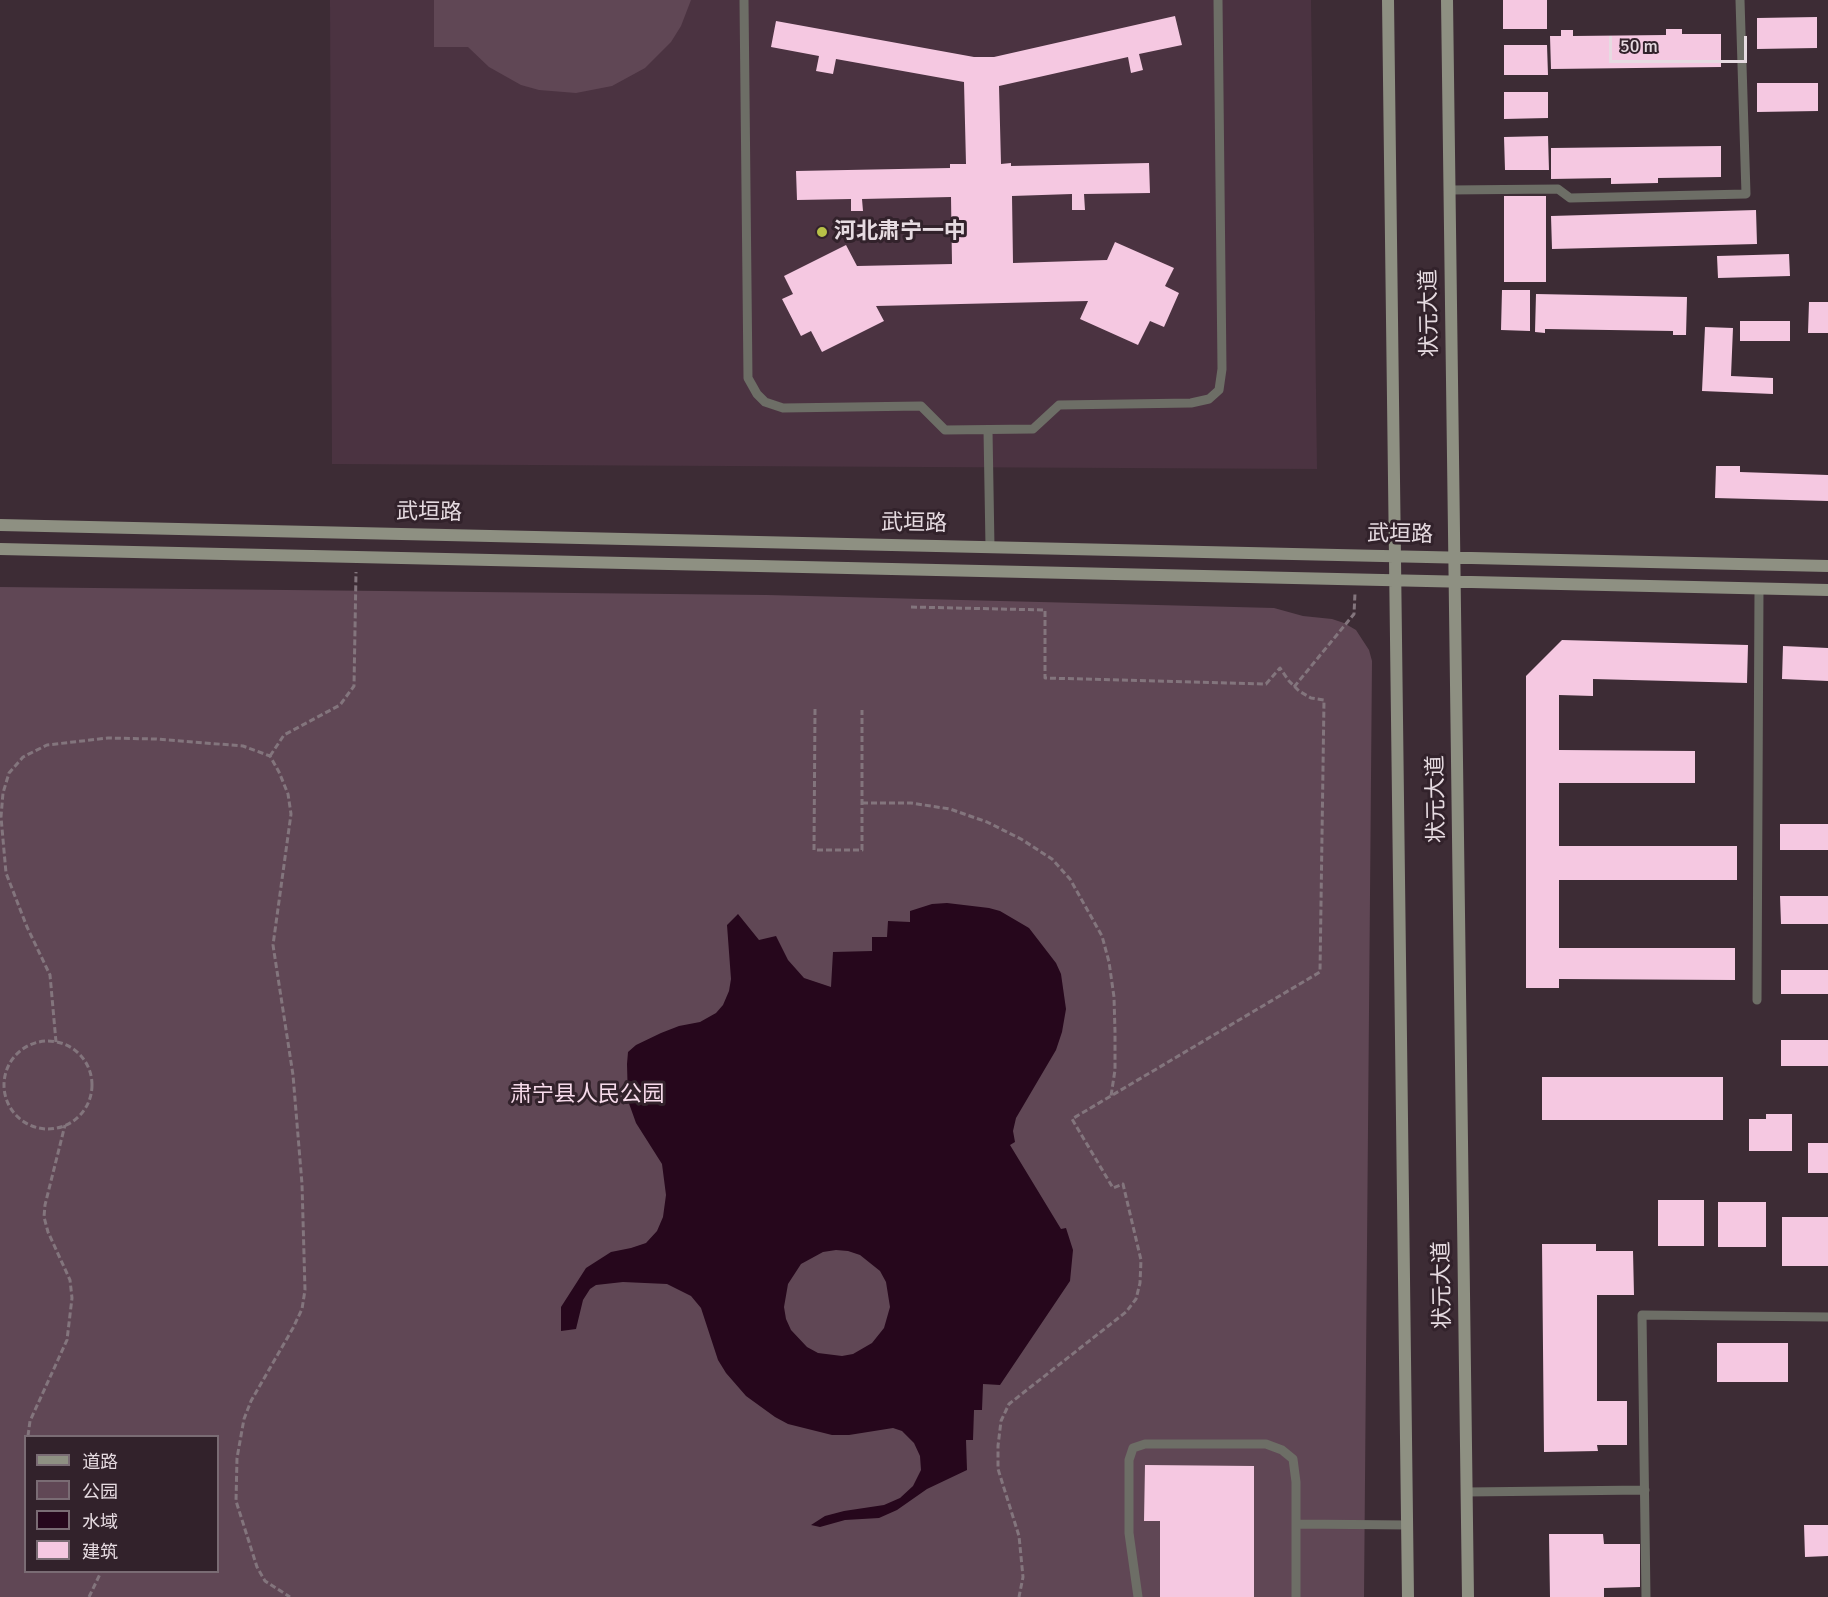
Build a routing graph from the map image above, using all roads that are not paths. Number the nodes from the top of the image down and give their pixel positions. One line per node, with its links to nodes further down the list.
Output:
1 (744, 0): 7 (lane)
2 (1218, 0): 7 (lane)
3 (1388, 0): 11 (main road, 状元大道)
4 (1448, 0): 6 (main road, 状元大道)
5 (1740, 0): 6 (lane)
6 (1450, 190): 12 (main road, 状元大道)
7 (988, 430): 9 (lane)
8 (0, 525): 9 (main road, 武垣路)
9 (990, 547): 11 (main road, 武垣路)
10 (0, 549): 14 (main road, 武垣路)
11 (1395, 556): 12 (main road, 武垣路); 14 (main road, 状元大道)
12 (1454, 557): 13 (main road, 武垣路); 15 (main road, 状元大道)
13 (1828, 566)
14 (1395, 581): 15 (main road, 武垣路); 23 (main road, 状元大道)
15 (1455, 582): 16 (main road, 武垣路); 21 (main road, 状元大道)
16 (1759, 589): 17 (main road, 武垣路); 18 (lane)
17 (1828, 591)
18 (1757, 1000)
19 (1828, 1317): 20 (lane)
20 (1645, 1490): 21 (lane); 28 (lane)
21 (1466, 1492): 27 (main road, 状元大道)
22 (1296, 1524): 23 (lane); 24 (lane); 25 (lane)
23 (1407, 1525): 26 (main road, 状元大道)
24 (1138, 1597)
25 (1296, 1597)
26 (1408, 1597)
27 (1468, 1597)
28 (1647, 1597)

